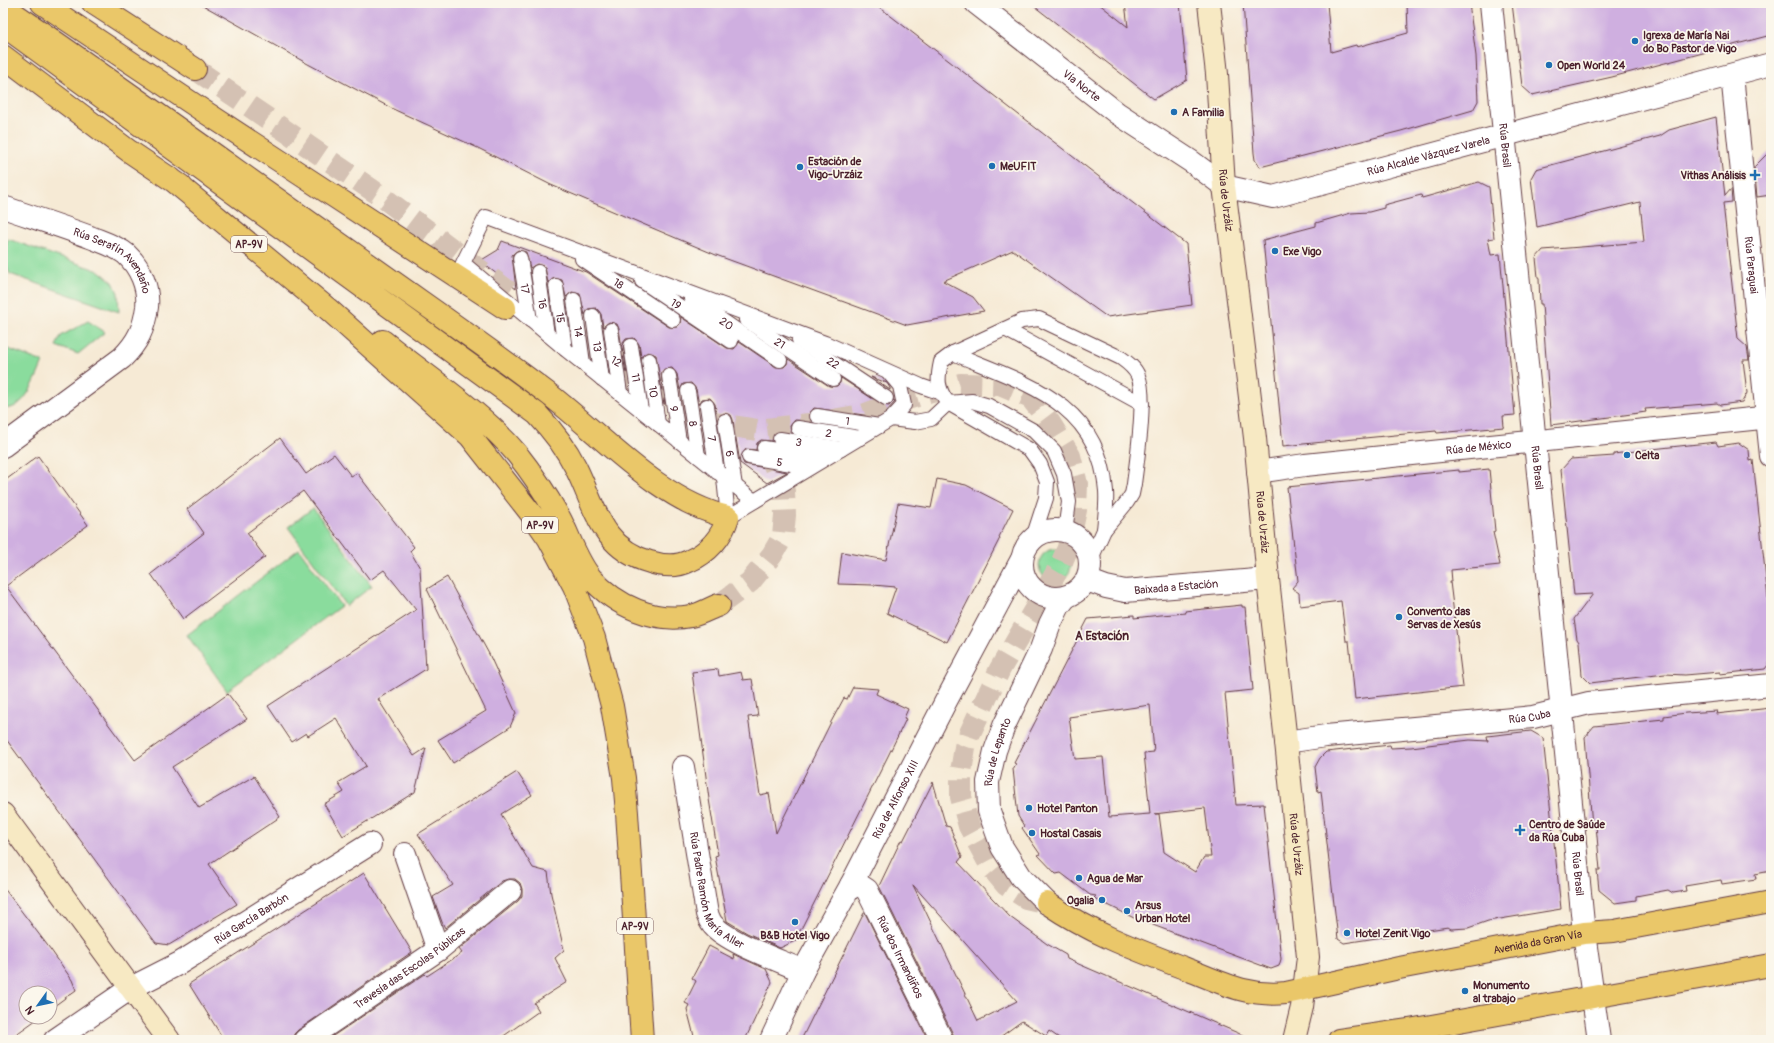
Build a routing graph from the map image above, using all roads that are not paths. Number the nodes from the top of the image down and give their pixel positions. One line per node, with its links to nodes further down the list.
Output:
1 (42, 3): 24 (main road)
2 (93, 3): 10 (main road)
3 (976, 3): 14 (street, Vía Norte)
4 (1209, 3): 14 (main road, Rúa de Urzáiz)
5 (1491, 3): 12 (street, Rúa Brasil)
6 (3, 6): 73 (main road)
7 (3, 24): 73 (main road)
8 (3, 56): 13 (main road)
9 (1771, 64): 11 (street, Rúa Alcalde Vázquez Varela)
10 (195, 69)
11 (1732, 75): 12 (street, Rúa Alcalde Vázquez Varela); 51 (street, Rúa Paraguai)
12 (1504, 137): 14 (street, Rúa Alcalde Vázquez Varela); 60 (street, Rúa Brasil)
13 (170, 178): 81 (main road); 103 (main road, AP-9V)
14 (1224, 186): 69 (main road, Rúa de Urzáiz)
15 (3, 207): 61 (street, Rúa Serafín Avendaño)
16 (563, 246): 18 (lane); 26 (lane); 27 (lane, 18)
17 (520, 258): 26 (lane, 17)
18 (621, 268): 21 (lane); 32 (lane, 19)
19 (538, 272): 31 (lane, 16)
20 (556, 286): 34 (lane, 15)
21 (673, 287): 23 (lane); 37 (lane, 20)
22 (574, 300): 38 (lane, 14)
23 (727, 307): 28 (lane); 42 (lane, 21)
24 (505, 308)
25 (593, 316): 41 (lane, 13)
26 (530, 320): 31 (lane)
27 (673, 320)
28 (781, 327): 39 (lane); 45 (lane, 22)
29 (1005, 329): 35 (lane); 47 (lane); 47 (lane)
30 (611, 330): 44 (lane, 12)
31 (547, 334): 34 (lane)
32 (731, 342)
33 (631, 346): 49 (lane, 11)
34 (565, 349): 38 (lane)
35 (953, 353): 46 (lane); 74 (lane)
36 (649, 360): 54 (lane, 10)
37 (780, 360)
38 (583, 363): 41 (lane)
39 (886, 370): 46 (lane); 52 (lane)
40 (669, 376): 59 (lane, 9)
41 (602, 379): 44 (lane)
42 (833, 379)
43 (688, 391): 64 (lane, 8)
44 (620, 393): 49 (lane)
45 (886, 398)
46 (945, 398): 52 (lane); 75 (lane); 76 (lane)
47 (1142, 404): 74 (lane)
48 (707, 406): 70 (lane, 7)
49 (641, 410): 54 (lane)
50 (818, 416): 55 (lane, 1)
51 (1769, 417): 60 (street, Rúa de México); 65 (street, Rúa Paraguai)
52 (891, 419): 55 (lane)
53 (725, 421): 71 (lane, 6)
54 (658, 424): 59 (lane)
55 (878, 426): 57 (lane)
56 (798, 428): 57 (lane, 2)
57 (860, 438): 63 (lane)
58 (780, 439): 63 (lane, 3)
59 (679, 441): 64 (lane)
60 (1534, 442): 69 (street, Rúa de México); 83 (street, Rúa Brasil)
61 (3, 446)
62 (764, 448): 67 (lane)
63 (841, 449): 67 (lane)
64 (698, 456): 70 (lane)
65 (1771, 456)
66 (749, 457): 68 (lane, 5)
67 (825, 458): 68 (lane)
68 (810, 467): 72 (lane)
69 (1258, 472): 79 (main road, Rúa de Urzáiz)
70 (720, 475): 71 (lane); 73 (lane, 7)
71 (735, 486): 72 (lane)
72 (754, 501): 73 (lane)
73 (728, 517)
74 (1104, 530): 78 (lane)
75 (1065, 531): 76 (street); 78 (street)
76 (1033, 538): 77 (street)
77 (1022, 559): 80 (street); 89 (street, Rúa de Alfonso XIII)
78 (1088, 570): 79 (street, Baixada a Estación); 80 (street)
79 (1268, 579): 84 (main road, Rúa de Urzáiz)
80 (1066, 597): 92 (street, Rúa de Lepanto)
81 (719, 605)
82 (1771, 685): 83 (street, Rúa Cuba)
83 (1562, 709): 84 (street, Rúa Cuba); 93 (street, Rúa Brasil)
84 (1286, 742): 98 (main road, Rúa de Urzáiz)
85 (683, 767): 96 (street, Rúa Padre Ramón María Aller)
86 (3, 814): 97 (main road)
87 (370, 844): 97 (street, Rúa García Barbón)
88 (405, 854): 94 (street)
89 (851, 885): 96 (street, Rúa de Alfonso XIII); 105 (street, Rúa dos Irmandiños)
90 (510, 891): 94 (street, Travesía das Escolas Públicas)
91 (1771, 902): 93 (main road, Avenida da Gran Vía)
92 (1047, 903): 98 (main road, Avenida da Gran Vía)
93 (1584, 933): 98 (main road, Avenida da Gran Vía); 99 (street, Rúa Brasil)
94 (438, 950): 102 (street, Travesía das Escolas Públicas)
95 (1771, 965): 99 (main road)
96 (803, 971): 104 (street, Rúa de Alfonso XIII)
97 (131, 988): 100 (street, Rúa García Barbón); 101 (main road)
98 (1304, 988): 106 (main road, Rúa de Urzáiz)
99 (1592, 997): 107 (main road); 108 (street, Rúa Brasil)
100 (54, 1040)
101 (169, 1040)
102 (305, 1040)
103 (642, 1040)
104 (771, 1040)
105 (942, 1040)
106 (1294, 1040)
107 (1339, 1040)
108 (1599, 1040)

